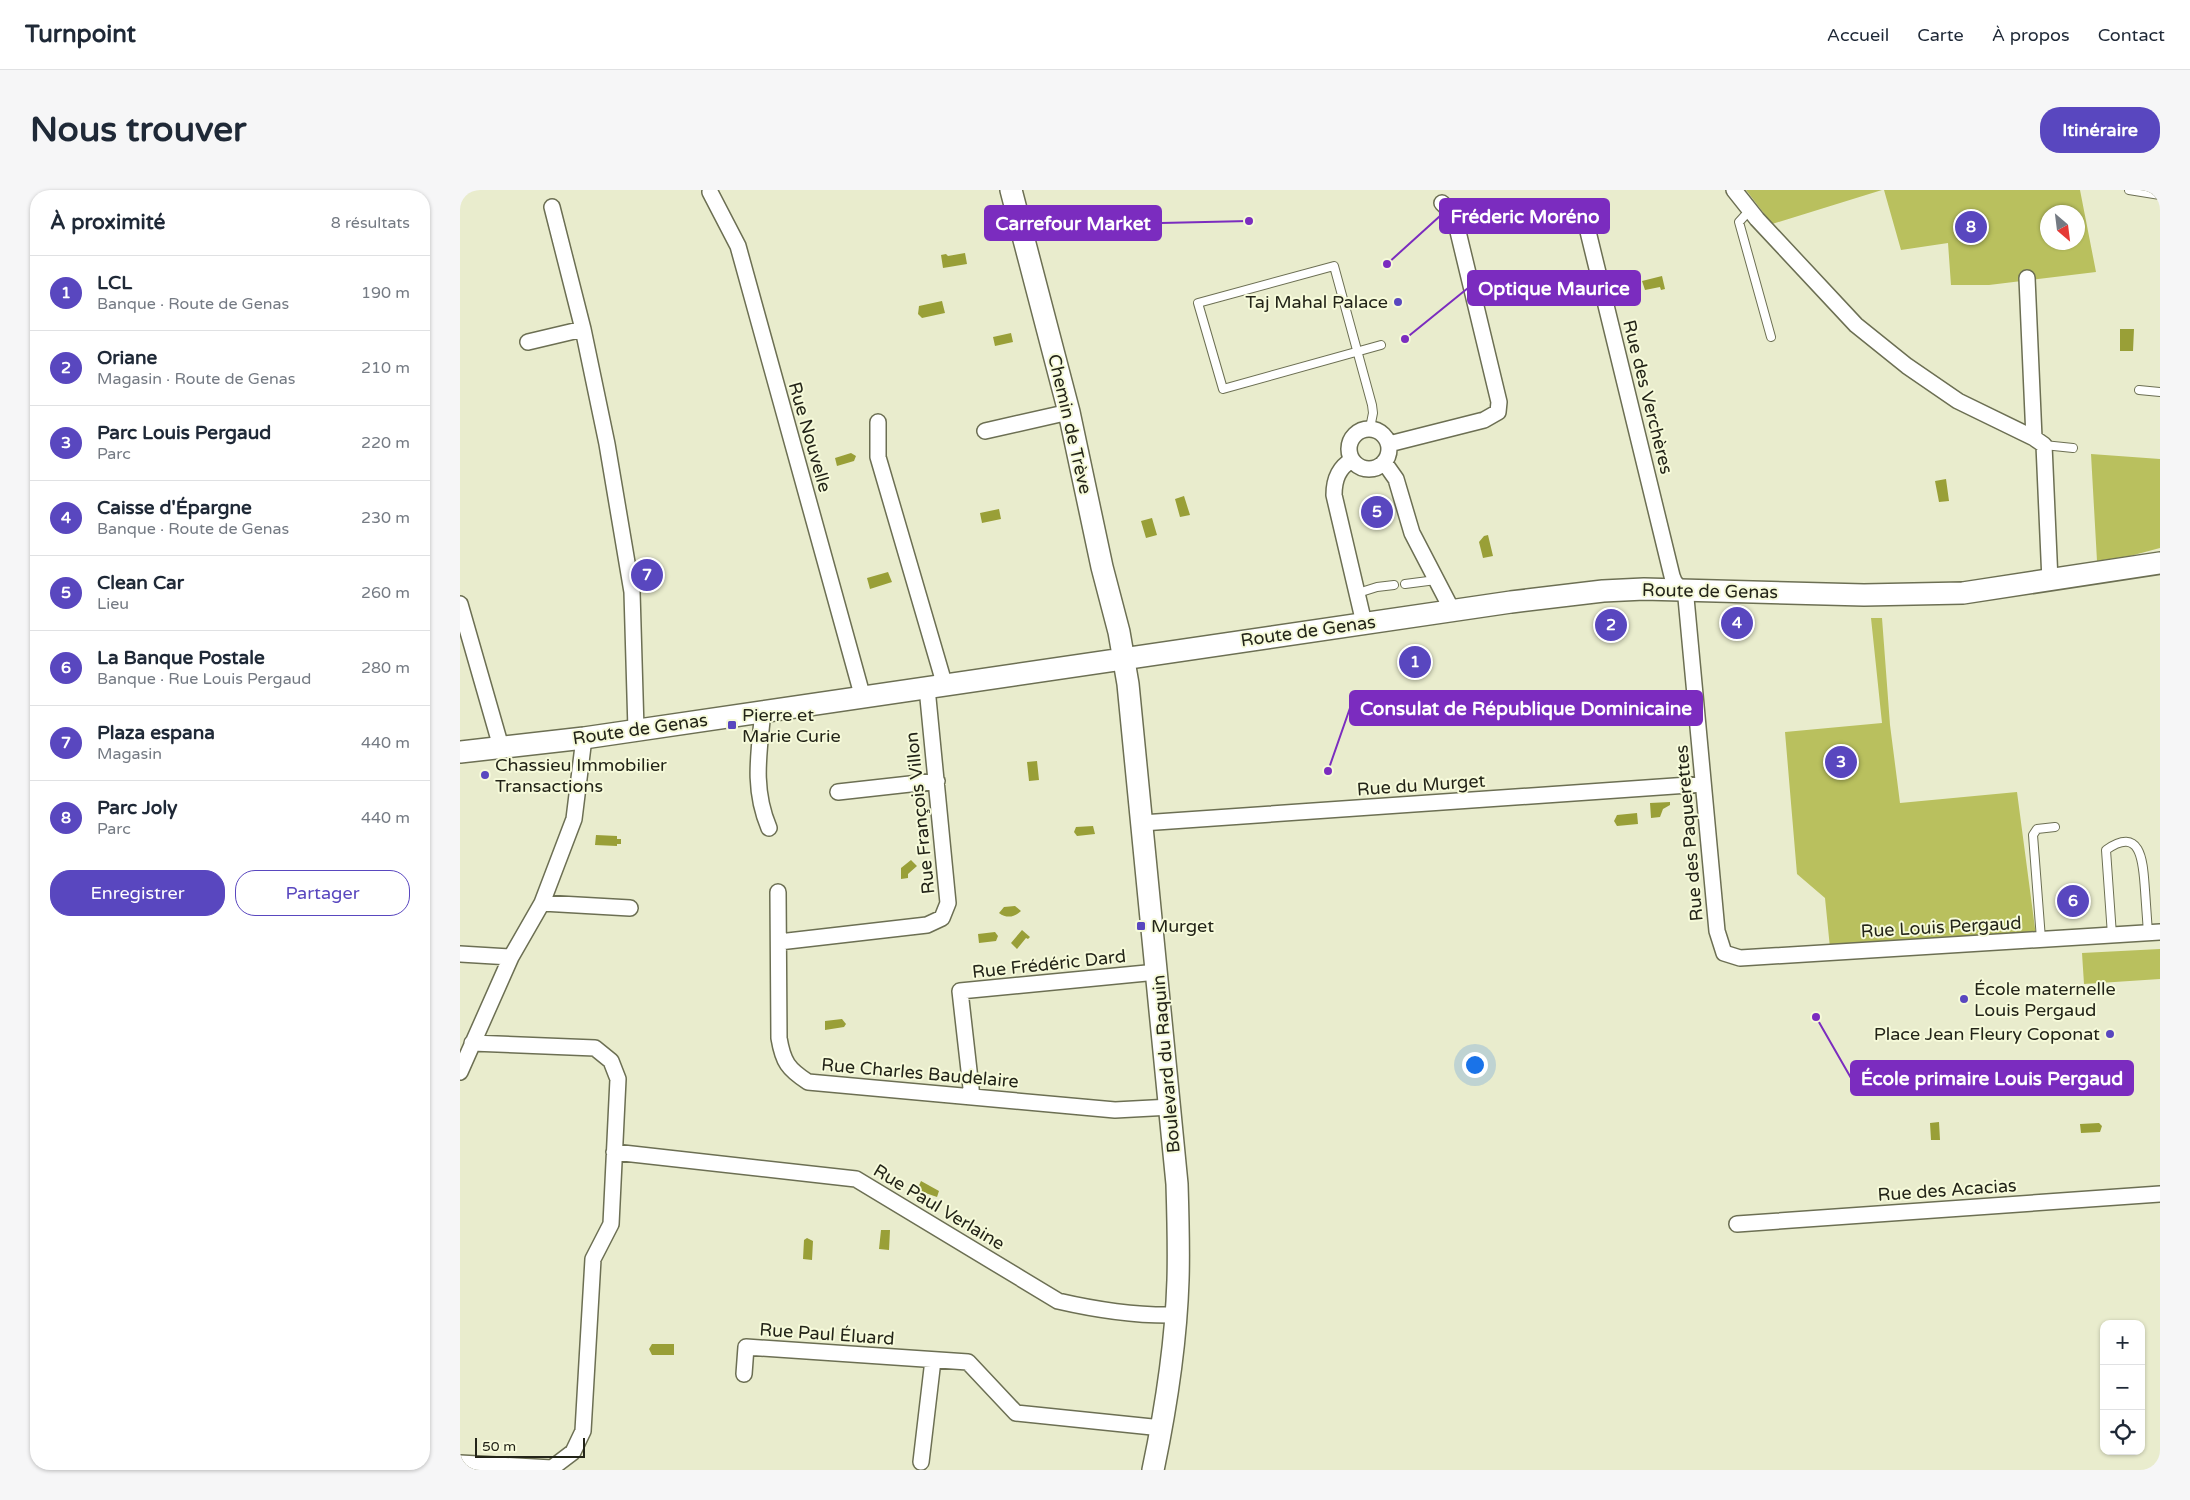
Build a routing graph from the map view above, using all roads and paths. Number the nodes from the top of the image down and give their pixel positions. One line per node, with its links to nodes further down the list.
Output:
1 (1011, 190): 18 (street, Chemin de Trève)
2 (1734, 190): 8 (street)
3 (2129, 190): 5 (lane)
4 (710, 192): 39 (street, Rue Nouvelle)
5 (2160, 195)
6 (1442, 203): 23 (street)
7 (552, 207): 11 (street)
8 (1750, 210): 12 (lane); 22 (street)
9 (1583, 211): 32 (street, Rue des Verchères)
10 (2027, 278): 22 (street)
11 (583, 329): 13 (street); 41 (street)
12 (1771, 337)
13 (528, 342)
14 (1382, 345): 15 (lane)
15 (1358, 351): 15 (lane); 20 (lane)
16 (2139, 390): 17 (lane)
17 (2160, 392)
18 (1069, 412): 21 (street); 37 (street, Chemin de Trève)
19 (878, 422): 38 (street, Rue François Villon)
20 (1370, 428): 23 (street); 25 (street)
21 (985, 431)
22 (2039, 442): 24 (lane); 29 (street)
23 (1389, 444): 26 (street)
24 (2073, 448)
25 (1352, 460): 26 (street); 33 (street)
26 (1384, 462): 28 (street)
27 (2160, 563): 29 (street, Route de Genas)
28 (1436, 580): 30 (lane); 35 (street)
29 (2050, 581): 32 (street, Route de Genas)
30 (1405, 584)
31 (1394, 585): 33 (lane)
32 (1680, 591): 35 (street, Route de Genas); 46 (street, Rue des Paquerettes)
33 (1358, 593): 36 (street)
34 (460, 604): 43 (street)
35 (1452, 610): 36 (street, Route de Genas)
36 (1364, 623): 37 (street, Route de Genas)
37 (1123, 658): 38 (street, Route de Genas); 48 (street, Boulevard du Raquin)
38 (936, 687): 39 (street, Route de Genas); 45 (street, Rue François Villon)
39 (863, 698): 40 (street, Route de Genas)
40 (763, 711): 41 (street, Route de Genas); 50 (street)
41 (636, 730): 42 (street, Route de Genas)
42 (584, 738): 43 (street, Route de Genas); 52 (street)
43 (501, 747): 44 (street, Route de Genas)
44 (460, 752)
45 (937, 781): 47 (street); 57 (street, Rue François Villon)
46 (1703, 784): 48 (street, Rue du Murget); 58 (street, Rue des Paquerettes)
47 (838, 792)
48 (1142, 823): 61 (street, Boulevard du Raquin)
49 (2055, 827): 56 (lane)
50 (769, 828)
51 (778, 892): 57 (street, Rue Charles Baudelaire)
52 (542, 903): 53 (street); 60 (street)
53 (630, 908)
54 (2154, 933): 55 (street, Rue Louis Pergaud); 55 (lane)
55 (2112, 935): 56 (street, Rue Louis Pergaud)
56 (2041, 939): 58 (street, Rue Louis Pergaud)
57 (779, 942): 64 (street, Rue Charles Baudelaire)
58 (1724, 953)
59 (460, 954): 60 (street)
60 (511, 957): 62 (street)
61 (1157, 972): 64 (street, Rue Frédéric Dard); 65 (street, Boulevard du Raquin)
62 (472, 1043): 63 (street); 66 (street)
63 (460, 1072)
64 (972, 1097): 65 (street, Rue Charles Baudelaire)
65 (1171, 1107): 69 (street, Boulevard du Raquin)
66 (614, 1152): 69 (street, Rue Paul Verlaine); 74 (street)
67 (2160, 1194): 68 (street, Rue des Acacias)
68 (1737, 1224)
69 (1176, 1315): 72 (street, Boulevard du Raquin)
70 (933, 1360): 71 (street, Rue Paul Éluard); 72 (street, Rue Paul Éluard); 73 (street)
71 (744, 1374)
72 (1162, 1428): 75 (street, Boulevard du Raquin)
73 (921, 1462)
74 (460, 1463)
75 (1153, 1470)

